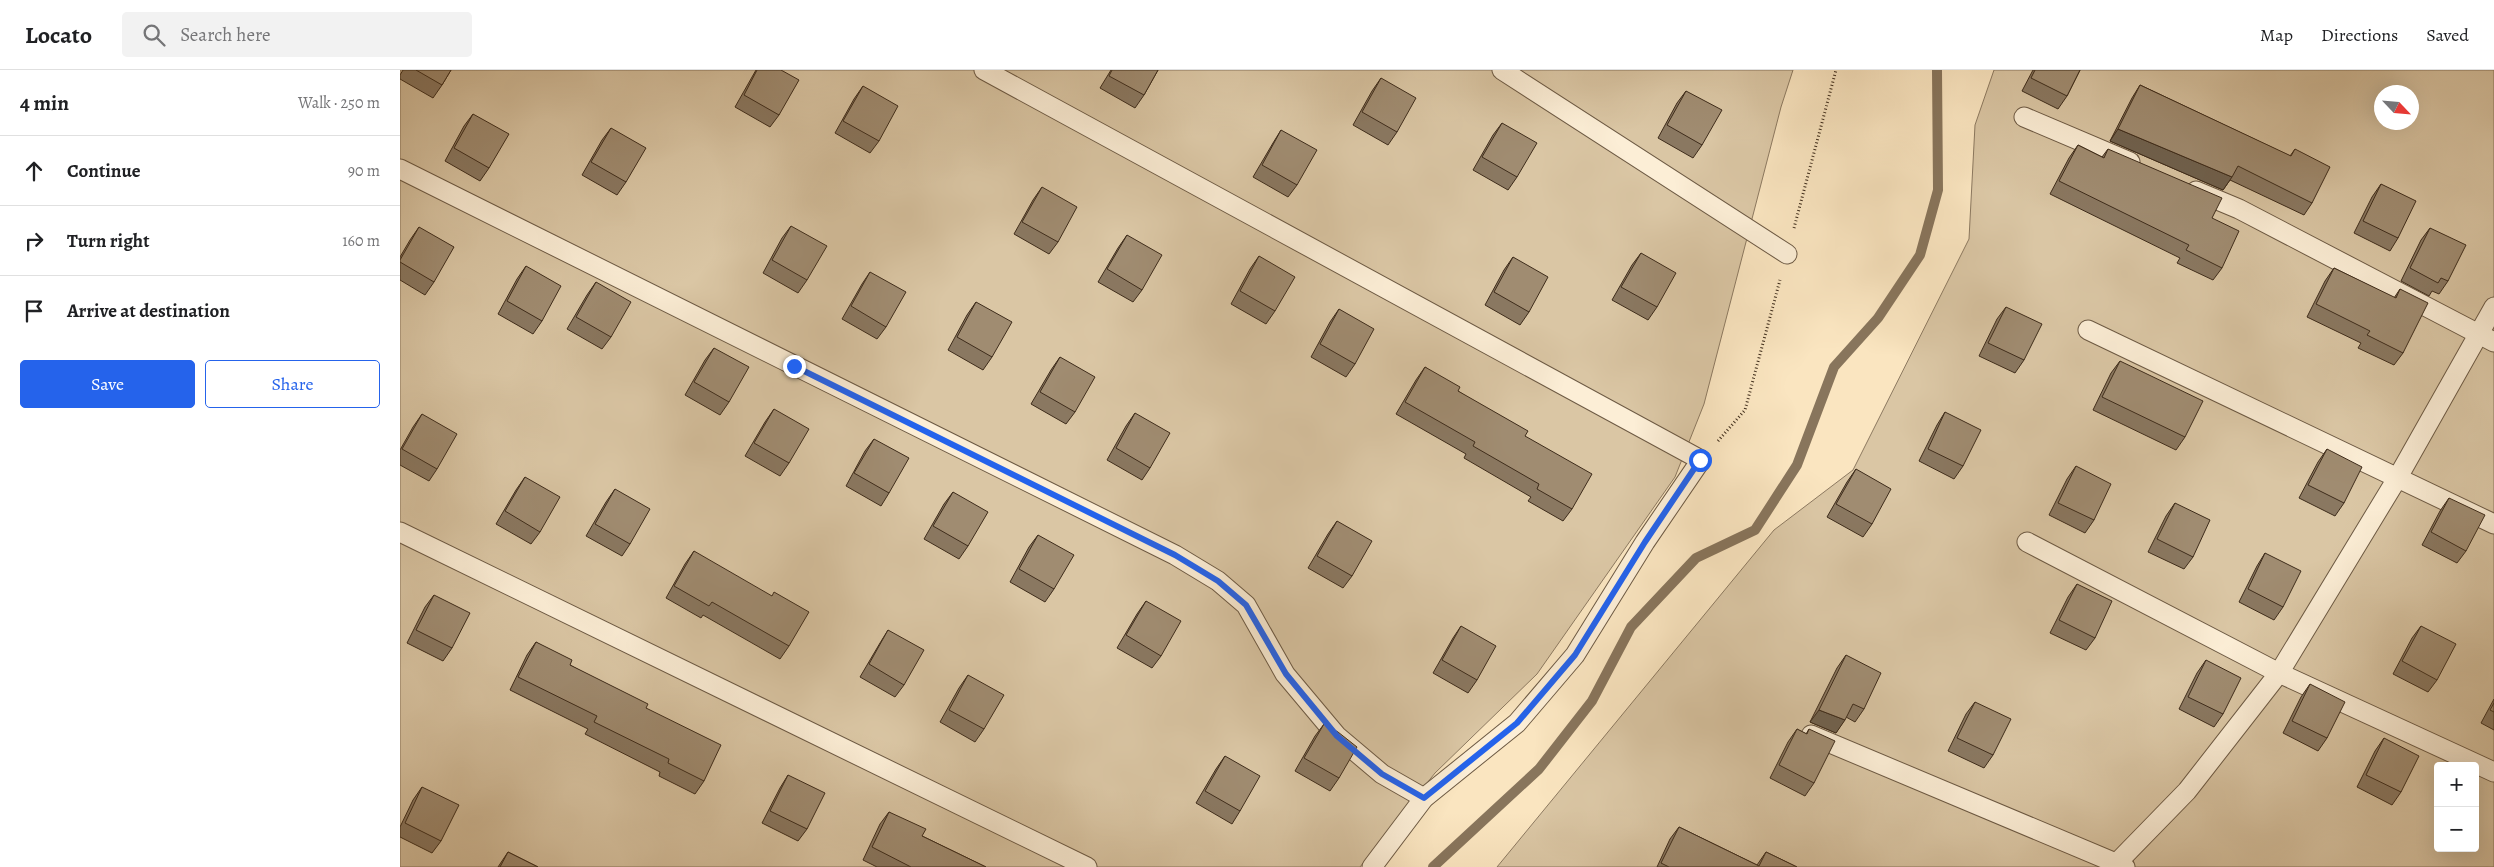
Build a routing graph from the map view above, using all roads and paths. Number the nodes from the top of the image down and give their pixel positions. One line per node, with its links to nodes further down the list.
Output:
1 (984, 70): 18 (lane)
2 (1502, 70): 7 (lane)
3 (2024, 117): 5 (lane)
4 (400, 169): 18 (lane)
5 (2150, 171)
6 (2176, 182): 10 (lane)
7 (1787, 254)
8 (2494, 307): 10 (lane)
9 (2088, 330): 11 (lane)
10 (2487, 338): 11 (lane)
11 (2398, 477): 12 (lane); 15 (lane)
12 (2494, 524)
13 (400, 532): 20 (lane)
14 (2027, 542): 15 (lane)
15 (2279, 672): 17 (lane); 19 (lane)
16 (1807, 734): 19 (lane)
17 (2494, 772)
18 (1424, 798): 21 (lane)
19 (2118, 866)
20 (1088, 867)
21 (1372, 867)

